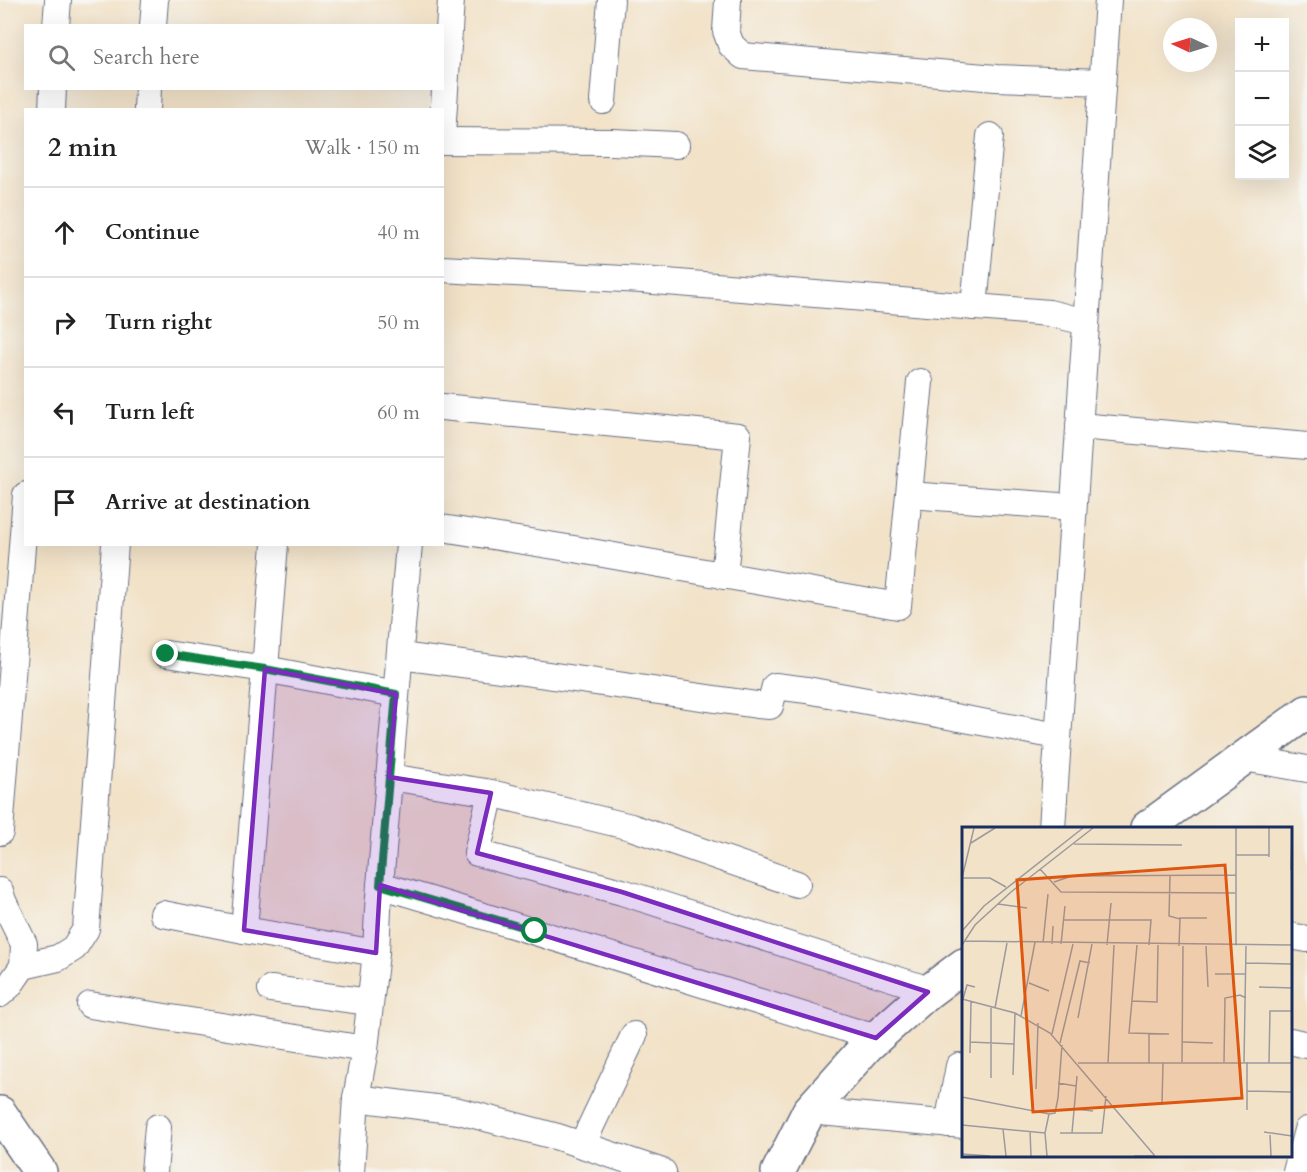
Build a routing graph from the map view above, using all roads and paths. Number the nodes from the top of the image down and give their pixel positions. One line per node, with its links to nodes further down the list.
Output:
1 (57, 0): 7 (street)
2 (155, 0): 8 (street)
3 (451, 0): 15 (street)
4 (611, 0): 12 (street)
5 (728, 0): 9 (street)
6 (1108, 0): 9 (street)
7 (56, 24)
8 (153, 24)
9 (1102, 82): 21 (street)
10 (53, 90): 13 (street)
11 (148, 90): 14 (street)
12 (603, 101)
13 (52, 108)
14 (147, 108)
15 (444, 108)
16 (990, 136): 20 (street)
17 (444, 141): 18 (street)
18 (676, 145)
19 (444, 269): 20 (street)
20 (974, 307): 21 (street)
21 (1086, 322): 24 (street)
22 (920, 382): 26 (street)
23 (444, 407): 33 (street)
24 (1079, 426): 25 (street); 27 (street)
25 (1307, 446)
26 (909, 495): 27 (street); 33 (street)
27 (1073, 507): 39 (street)
28 (24, 521): 46 (street)
29 (444, 528): 33 (street)
30 (115, 546): 53 (street)
31 (275, 546): 36 (street)
32 (410, 546): 35 (street)
33 (724, 576)
34 (166, 654): 36 (street)
35 (400, 656): 37 (street); 39 (street)
36 (265, 669): 37 (street); 51 (street)
37 (396, 694): 42 (street)
38 (1307, 712): 40 (main road)
39 (1058, 736): 44 (street)
40 (1244, 758): 41 (street); 45 (main road)
41 (1307, 769)
42 (389, 777): 43 (street); 48 (street)
43 (491, 793): 47 (street); 54 (street)
44 (1052, 827)
45 (1148, 827)
46 (0, 831)
47 (797, 884)
48 (380, 885): 52 (street); 60 (street)
49 (0, 891): 53 (street)
50 (163, 914): 51 (street)
51 (244, 930): 52 (street)
52 (376, 952): 57 (street)
53 (23, 966): 56 (street)
54 (948, 983): 60 (main road)
55 (270, 988): 57 (street)
56 (0, 994)
57 (370, 1002): 63 (street)
58 (90, 1005): 63 (street)
59 (634, 1035): 71 (street)
60 (876, 1038): 66 (main road)
61 (1292, 1041): 62 (street)
62 (1307, 1045)
63 (365, 1049): 65 (street)
64 (959, 1066): 68 (street)
65 (356, 1098): 71 (street); 74 (street)
66 (809, 1111): 68 (street); 76 (main road)
67 (0, 1113): 72 (main road)
68 (956, 1124)
69 (158, 1127): 73 (street)
70 (1307, 1130): 77 (street)
71 (582, 1145): 75 (street)
72 (39, 1172)
73 (154, 1172)
74 (351, 1172)
75 (663, 1172)
76 (778, 1172)
77 (1296, 1172)

